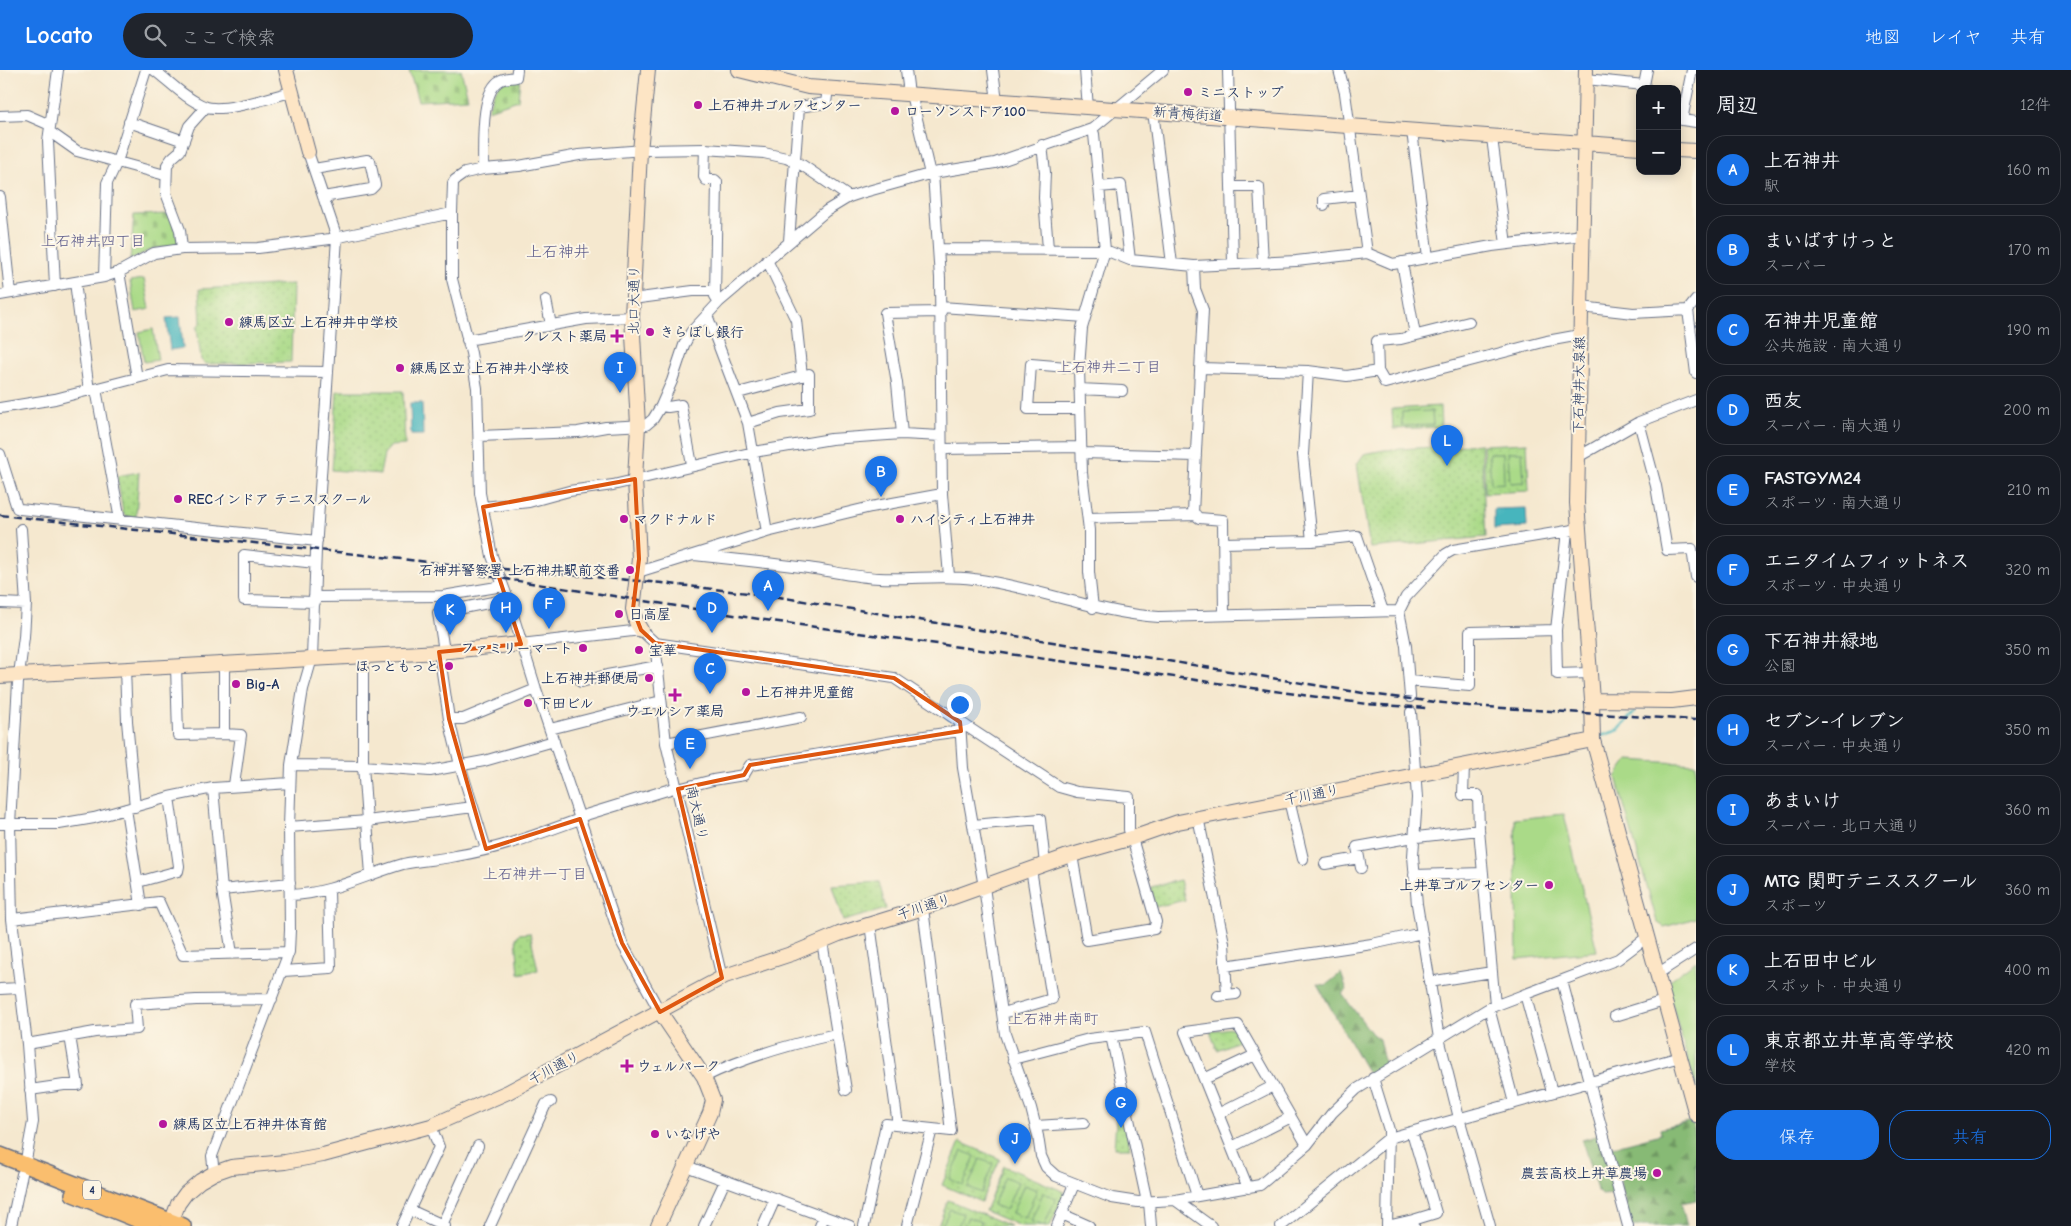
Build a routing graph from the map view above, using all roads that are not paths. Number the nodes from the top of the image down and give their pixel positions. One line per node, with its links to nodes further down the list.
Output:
1 (58, 70): 30 (street)
2 (146, 70): 27 (street)
3 (154, 70): 21 (street)
4 (286, 70): 18 (main road)
5 (517, 70): 46 (street)
6 (648, 70): 40 (main road, 北口大通り)
7 (738, 70): 17 (main road, 新青梅街道)
8 (906, 70): 19 (street)
9 (993, 70): 20 (street)
10 (1085, 70): 22 (street)
11 (1228, 70): 26 (street)
12 (1339, 70): 29 (street)
13 (1647, 70): 16 (street)
14 (1692, 70): 28 (street)
15 (1161, 71): 23 (street)
16 (1586, 74): 35 (main road, 下石神井大泉線)
17 (828, 88): 19 (main road, 新青梅街道); 44 (street)
18 (291, 92): 21 (street); 42 (main road)
19 (910, 94): 20 (main road, 新青梅街道); 47 (street)
20 (997, 101): 22 (main road, 新青梅街道)
21 (206, 107): 34 (street)
22 (1088, 108): 23 (main road, 新青梅街道)
23 (1117, 109): 24 (main road, 新青梅街道); 31 (street)
24 (1153, 111): 26 (main road, 新青梅街道); 72 (street)
25 (0, 116): 30 (street)
26 (1229, 117): 29 (main road, 新青梅街道); 50 (street)
27 (129, 122): 34 (street); 43 (street)
28 (1696, 122)
29 (1350, 126): 32 (main road, 新青梅街道); 51 (street)
30 (50, 128): 43 (street); 77 (street)
31 (1092, 129): 36 (street); 49 (street)
32 (1412, 131): 33 (main road, 新青梅街道); 66 (street)
33 (1492, 138): 35 (main road, 新青梅街道); 60 (street)
34 (184, 141): 48 (street)
35 (1584, 144): 37 (main road, 新青梅街道); 57 (main road, 下石神井大泉線)
36 (1042, 145): 47 (street); 63 (street)
37 (1636, 147)
38 (705, 149): 40 (street); 44 (street); 78 (street)
39 (1681, 150): 41 (main road)
40 (640, 151): 46 (street); 80 (main road, 北口大通り)
41 (1696, 151)
42 (308, 152): 45 (street)
43 (117, 162): 48 (street); 75 (street)
44 (796, 162): 54 (street); 59 (street)
45 (314, 169): 53 (street); 53 (street)
46 (482, 169): 56 (street)
47 (931, 173): 54 (street); 61 (street)
48 (165, 175): 62 (street)
49 (1099, 187): 64 (street); 68 (street)
50 (1232, 187): 69 (street); 71 (street)
51 (1359, 195): 55 (street); 65 (street)
52 (0, 197): 79 (street)
53 (323, 197): 58 (street)
54 (849, 197): 59 (street)
55 (1324, 205)
56 (452, 213): 58 (street); 94 (street)
57 (1583, 235): 60 (street); 84 (main road, 下石神井大泉線)
58 (337, 238): 62 (street); 99 (street)
59 (789, 241): 67 (street)
60 (1506, 244): 66 (street)
61 (939, 249): 63 (street); 85 (street)
62 (182, 250): 74 (street)
63 (1048, 250): 64 (street)
64 (1104, 250): 68 (street); 89 (street)
65 (1367, 253): 69 (street); 70 (street)
66 (1428, 258): 70 (street)
67 (766, 260): 83 (street); 101 (street)
68 (1130, 260): 72 (street)
69 (1263, 262): 71 (street)
70 (1402, 262): 92 (street)
71 (1233, 263): 73 (street)
72 (1172, 264): 73 (street)
73 (1194, 266): 96 (street)
74 (119, 272): 75 (street); 102 (street)
75 (104, 277): 76 (street)
76 (75, 282): 77 (street); 104 (street)
77 (55, 286): 79 (street)
78 (715, 291): 80 (street); 83 (street)
79 (5, 294)
80 (632, 299): 88 (main road, 北口大通り)
81 (546, 300): 91 (street)
82 (1696, 300): 86 (street)
83 (719, 302): 87 (street)
84 (1581, 307): 86 (street); 93 (main road, 下石神井大泉線)
85 (941, 309): 89 (street); 114 (street); 116 (street)
86 (1688, 310): 100 (street)
87 (707, 315): 106 (street); 108 (street)
88 (632, 317): 91 (street); 113 (main road, 北口大通り)
89 (1085, 317): 95 (street)
90 (1469, 322): 92 (street)
91 (551, 325): 94 (street)
92 (1414, 335): 98 (street)
93 (1580, 335): 98 (street); 122 (main road, 下石神井大泉線)
94 (467, 340): 115 (street)
95 (1079, 368): 103 (street); 110 (street)
96 (1201, 368): 97 (street); 121 (street)
97 (1308, 371): 98 (street); 134 (street)
98 (1378, 371)
99 (328, 372): 102 (street); 133 (street)
100 (1696, 373)
101 (802, 376): 106 (street); 112 (street)
102 (137, 378): 104 (street)
103 (1079, 389): 105 (street); 110 (street)
104 (93, 390): 109 (street); 129 (street)
105 (1122, 391)
106 (738, 393): 112 (street)
107 (1696, 400): 111 (street)
108 (661, 406): 113 (street); 123 (street)
109 (0, 408)
110 (1080, 409): 118 (street)
111 (1639, 422): 122 (street); 140 (street)
112 (748, 423): 119 (street)
113 (638, 425): 115 (street); 124 (main road, 北口大通り)
114 (902, 434): 116 (street); 119 (street)
115 (479, 436): 126 (street)
116 (941, 436): 117 (street)
117 (942, 449): 118 (street); 125 (street)
118 (1082, 450): 121 (street); 128 (street)
119 (754, 452): 123 (street); 132 (street)
120 (0, 456): 129 (street)
121 (1196, 456): 127 (street)
122 (1578, 457): 131 (main road, 下石神井大泉線)
123 (692, 465): 124 (street)
124 (635, 480): 126 (street); 138 (main road, 北口大通り)
125 (942, 494): 132 (street); 139 (street)
126 (483, 507): 141 (street)
127 (1196, 515): 128 (street); 135 (street)
128 (1088, 518): 146 (street)
129 (120, 520): 133 (street)
130 (21, 529): 145 (street)
131 (1573, 530): 148 (street); 151 (street); 161 (main road, 下石神井大泉線)
132 (768, 532): 136 (street)
133 (317, 541): 137 (street)
134 (1312, 541): 135 (street); 147 (street)
135 (1223, 543): 149 (street)
136 (694, 555): 138 (street); 139 (street)
137 (316, 562): 142 (street); 142 (street)
138 (638, 572): 150 (main road, 北口大通り)
139 (949, 576): 146 (street)
140 (1696, 577)
141 (503, 586): 142 (street); 143 (street)
142 (315, 599): 156 (street)
143 (508, 599): 153 (street); 154 (street)
144 (0, 603): 145 (street)
145 (26, 604): 162 (street)
146 (1094, 608): 149 (street)
147 (1383, 611): 148 (street); 149 (street)
148 (1399, 611): 164 (street)
149 (1224, 615)
150 (641, 630): 152 (street); 153 (street)
151 (1556, 630): 161 (street); 164 (street)
152 (656, 643): 159 (street, 南大通り); 174 (street)
153 (521, 644): 154 (main road); 166 (street)
154 (441, 651): 155 (main road); 173 (street)
155 (363, 656): 156 (main road); 183 (street)
156 (312, 658): 157 (main road); 180 (street)
157 (224, 664): 158 (main road); 176 (street)
158 (176, 666): 160 (main road); 176 (street)
159 (658, 666): 165 (street); 170 (street, 南大通り)
160 (125, 669): 162 (main road); 192 (street)
161 (1590, 673): 169 (main road, 下石神井大泉線)
162 (19, 675): 163 (main road); 196 (street)
163 (0, 676)
164 (1409, 681): 167 (street)
165 (580, 682)
166 (536, 689): 173 (street); 175 (street)
167 (1410, 697)
168 (1696, 698): 169 (main road)
169 (1592, 700): 177 (main road)
170 (661, 701): 175 (street); 179 (street, 南大通り)
171 (1411, 712): 184 (street)
172 (801, 717): 179 (street)
173 (449, 719): 181 (street)
174 (960, 726): 188 (street); 197 (street); 200 (street)
175 (550, 729): 178 (street)
176 (224, 734): 186 (street)
177 (1593, 740): 182 (main road, 千川通り); 222 (main road)
178 (554, 741): 181 (street); 194 (street)
179 (666, 743): 188 (street, 南大通り)
180 (291, 765): 183 (street); 185 (street)
181 (460, 765): 183 (street); 191 (street)
182 (1464, 765): 184 (main road, 千川通り); 199 (street)
183 (363, 766): 195 (street)
184 (1416, 775): 190 (main road, 千川通り); 201 (street)
185 (290, 784): 186 (street); 198 (street)
186 (234, 786): 187 (street)
187 (213, 788): 189 (street); 214 (street)
188 (678, 788): 194 (street); 231 (street, 南大通り)
189 (169, 796): 192 (street); 211 (street)
190 (1289, 800): 193 (main road, 千川通り); 204 (street)
191 (473, 806): 195 (street); 202 (street)
192 (131, 808): 196 (street); 211 (street)
193 (1198, 817): 200 (main road, 千川通り); 227 (street)
194 (580, 818): 202 (street); 241 (street)
195 (366, 822): 198 (street); 209 (street)
196 (5, 824): 219 (street)
197 (974, 825): 205 (street); 213 (street)
198 (289, 827): 212 (street)
199 (1479, 830): 201 (street); 208 (street)
200 (1131, 834): 203 (main road, 千川通り); 203 (street)
201 (1415, 838): 206 (street); 210 (street)
202 (486, 849): 209 (street)
203 (1072, 855): 205 (main road, 千川通り)
204 (1302, 859)
205 (1045, 864): 207 (main road, 千川通り)
206 (1325, 864)
207 (1031, 869): 213 (main road, 千川通り); 242 (street)
208 (1483, 873): 210 (street); 229 (street)
209 (371, 875): 215 (street)
210 (1414, 875): 221 (street)
211 (138, 882): 217 (street)
212 (290, 883): 214 (street); 216 (street)
213 (984, 886): 218 (main road, 千川通り); 242 (street)
214 (222, 890): 226 (street)
215 (329, 890): 216 (street); 228 (street)
216 (290, 896): 225 (street)
217 (141, 905): 219 (street); 226 (street)
218 (924, 908): 220 (main road, 千川通り); 270 (street)
219 (12, 919): 234 (street)
220 (870, 924): 223 (main road, 千川通り); 267 (street)
221 (1422, 933): 227 (street); 233 (street)
222 (1646, 938): 230 (main road); 232 (street)
223 (822, 941): 231 (main road, 千川通り); 244 (street)
224 (1696, 949): 230 (street)
225 (288, 952): 226 (street); 228 (street)
226 (232, 954)
227 (1225, 966): 237 (street)
228 (283, 971): 238 (street)
229 (1492, 972): 233 (street); 240 (street)
230 (1657, 974): 239 (main road)
231 (722, 978): 241 (main road, 千川通り)
232 (1562, 981): 236 (street); 255 (street)
233 (1429, 982): 247 (street)
234 (19, 988): 235 (street); 248 (street)
235 (0, 989)
236 (1526, 994): 240 (street); 259 (street)
237 (1227, 995)
238 (272, 999): 245 (street); 280 (street)
239 (1664, 1001): 243 (street); 250 (main road)
240 (1492, 1007): 247 (street); 261 (street)
241 (660, 1012): 252 (main road); 268 (main road, 千川通り)
242 (1003, 1014): 251 (street)
243 (1615, 1016)
244 (836, 1034): 252 (street); 258 (street)
245 (70, 1036): 248 (street); 257 (street)
246 (1111, 1036): 251 (street); 284 (street); 287 (street)
247 (1439, 1038): 253 (street); 265 (street)
248 (27, 1044): 257 (street)
249 (1255, 1055): 254 (street); 254 (street); 256 (street)
250 (1680, 1057): 255 (street); 263 (main road)
251 (1013, 1059): 269 (street)
252 (704, 1077): 278 (main road)
253 (1373, 1078): 272 (street); 273 (street)
254 (1204, 1079): 262 (street)
255 (1589, 1082): 259 (street); 311 (street)
256 (1273, 1086): 262 (street); 264 (street)
257 (30, 1090): 279 (street)
258 (846, 1090)
259 (1552, 1092): 261 (street)
260 (551, 1102): 297 (street)
261 (1514, 1103): 265 (street)
262 (1218, 1114): 275 (street)
263 (1696, 1115)
264 (1291, 1117): 273 (street); 275 (street)
265 (1459, 1118): 271 (street); 310 (street)
266 (1084, 1123): 269 (street)
267 (898, 1125): 270 (street); 302 (street)
268 (431, 1126): 280 (main road, 千川通り); 288 (street)
269 (1036, 1126): 282 (street)
270 (932, 1129): 303 (street)
271 (1412, 1132): 272 (street); 291 (street)
272 (1389, 1138): 308 (street); 309 (street)
273 (1307, 1145): 283 (street)
274 (478, 1146): 293 (street)
275 (1232, 1147): 283 (street)
276 (0, 1155): 279 (main road, 4)
277 (0, 1166): 279 (main road, 4)
278 (686, 1166): 281 (street); 298 (main road)
279 (23, 1170): 292 (main road, 4); 294 (street); 295 (main road, 4)
280 (214, 1173): 292 (main road, 千川通り)
281 (725, 1181): 285 (street); 299 (street)
282 (1074, 1184): 287 (street); 289 (street)
283 (1248, 1188): 284 (street)
284 (1197, 1196): 286 (street)
285 (775, 1199): 290 (street); 300 (street)
286 (1175, 1200): 287 (street); 307 (street)
287 (1148, 1202): 306 (street)
288 (410, 1210): 293 (street); 296 (street)
289 (1062, 1214): 304 (street); 305 (street)
290 (822, 1221): 301 (street)
291 (1414, 1223): 309 (street)
292 (175, 1224)
293 (443, 1225)
294 (12, 1226)
295 (153, 1226)
296 (402, 1226)
297 (490, 1226)
298 (658, 1226)
299 (704, 1226)
300 (763, 1226)
301 (850, 1226)
302 (864, 1226)
303 (907, 1226)
304 (1056, 1226)
305 (1089, 1226)
306 (1151, 1226)
307 (1211, 1226)
308 (1281, 1226)
309 (1387, 1226)
310 (1490, 1226)
311 (1628, 1226)

